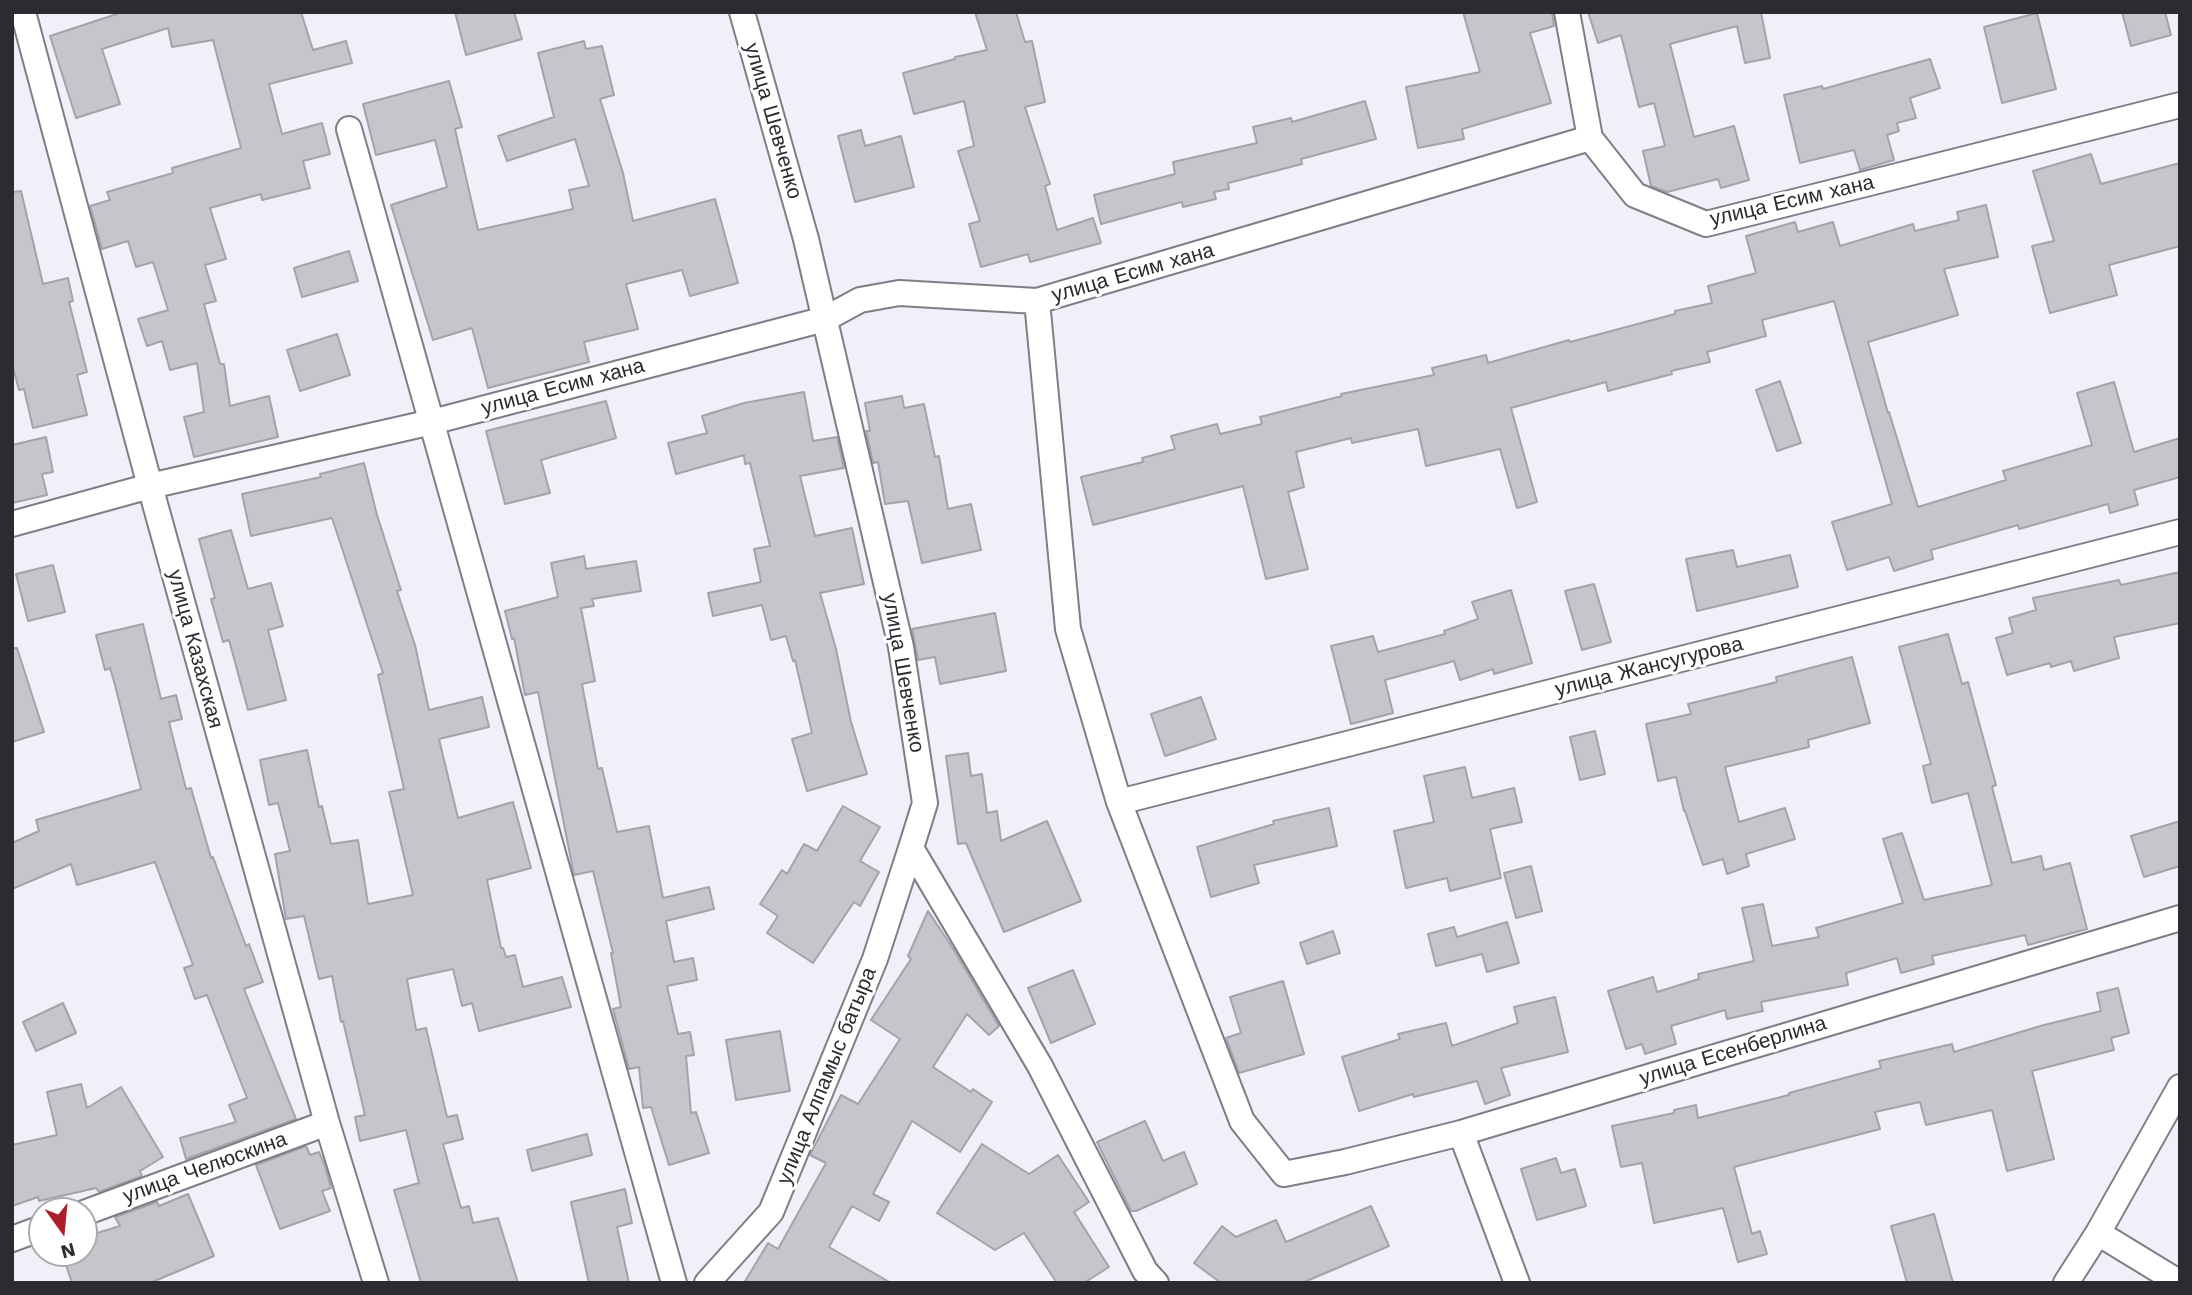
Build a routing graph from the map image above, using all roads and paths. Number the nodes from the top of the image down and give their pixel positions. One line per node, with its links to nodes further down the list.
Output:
1 (23, 12): 10 (street, улица Казахская)
2 (742, 12): 8 (street, улица Шевченко)
3 (1567, 12): 6 (street)
4 (2180, 105): 6 (street, улица Есим хана)
5 (349, 129): 9 (street)
6 (1590, 138): 7 (street, улица Есим хана)
7 (1037, 301): 8 (street, улица Есим хана); 13 (street)
8 (825, 319): 9 (street, улица Есим хана); 14 (street, улица Шевченко)
9 (432, 422): 10 (street, улица Есим хана); 22 (street)
10 (150, 486): 11 (street, улица Есим хана); 17 (street, улица Казахская)
11 (12, 524)
12 (2180, 532): 13 (street, улица Жансугурова)
13 (1119, 802): 18 (street, улица Есенберлина)
14 (911, 848): 23 (street, улица Алпамыс батыра); 24 (street)
15 (2180, 918): 18 (street, улица Есенберлина)
16 (2180, 1087): 20 (street)
17 (327, 1123): 19 (street, улица Челюскина); 21 (street, улица Казахская)
18 (1461, 1133): 25 (street)
19 (98, 1208)
20 (2098, 1233): 26 (street); 27 (street)
21 (376, 1283)
22 (674, 1283)
23 (707, 1283)
24 (1156, 1283)
25 (1517, 1283)
26 (2066, 1283)
27 (2180, 1283)

